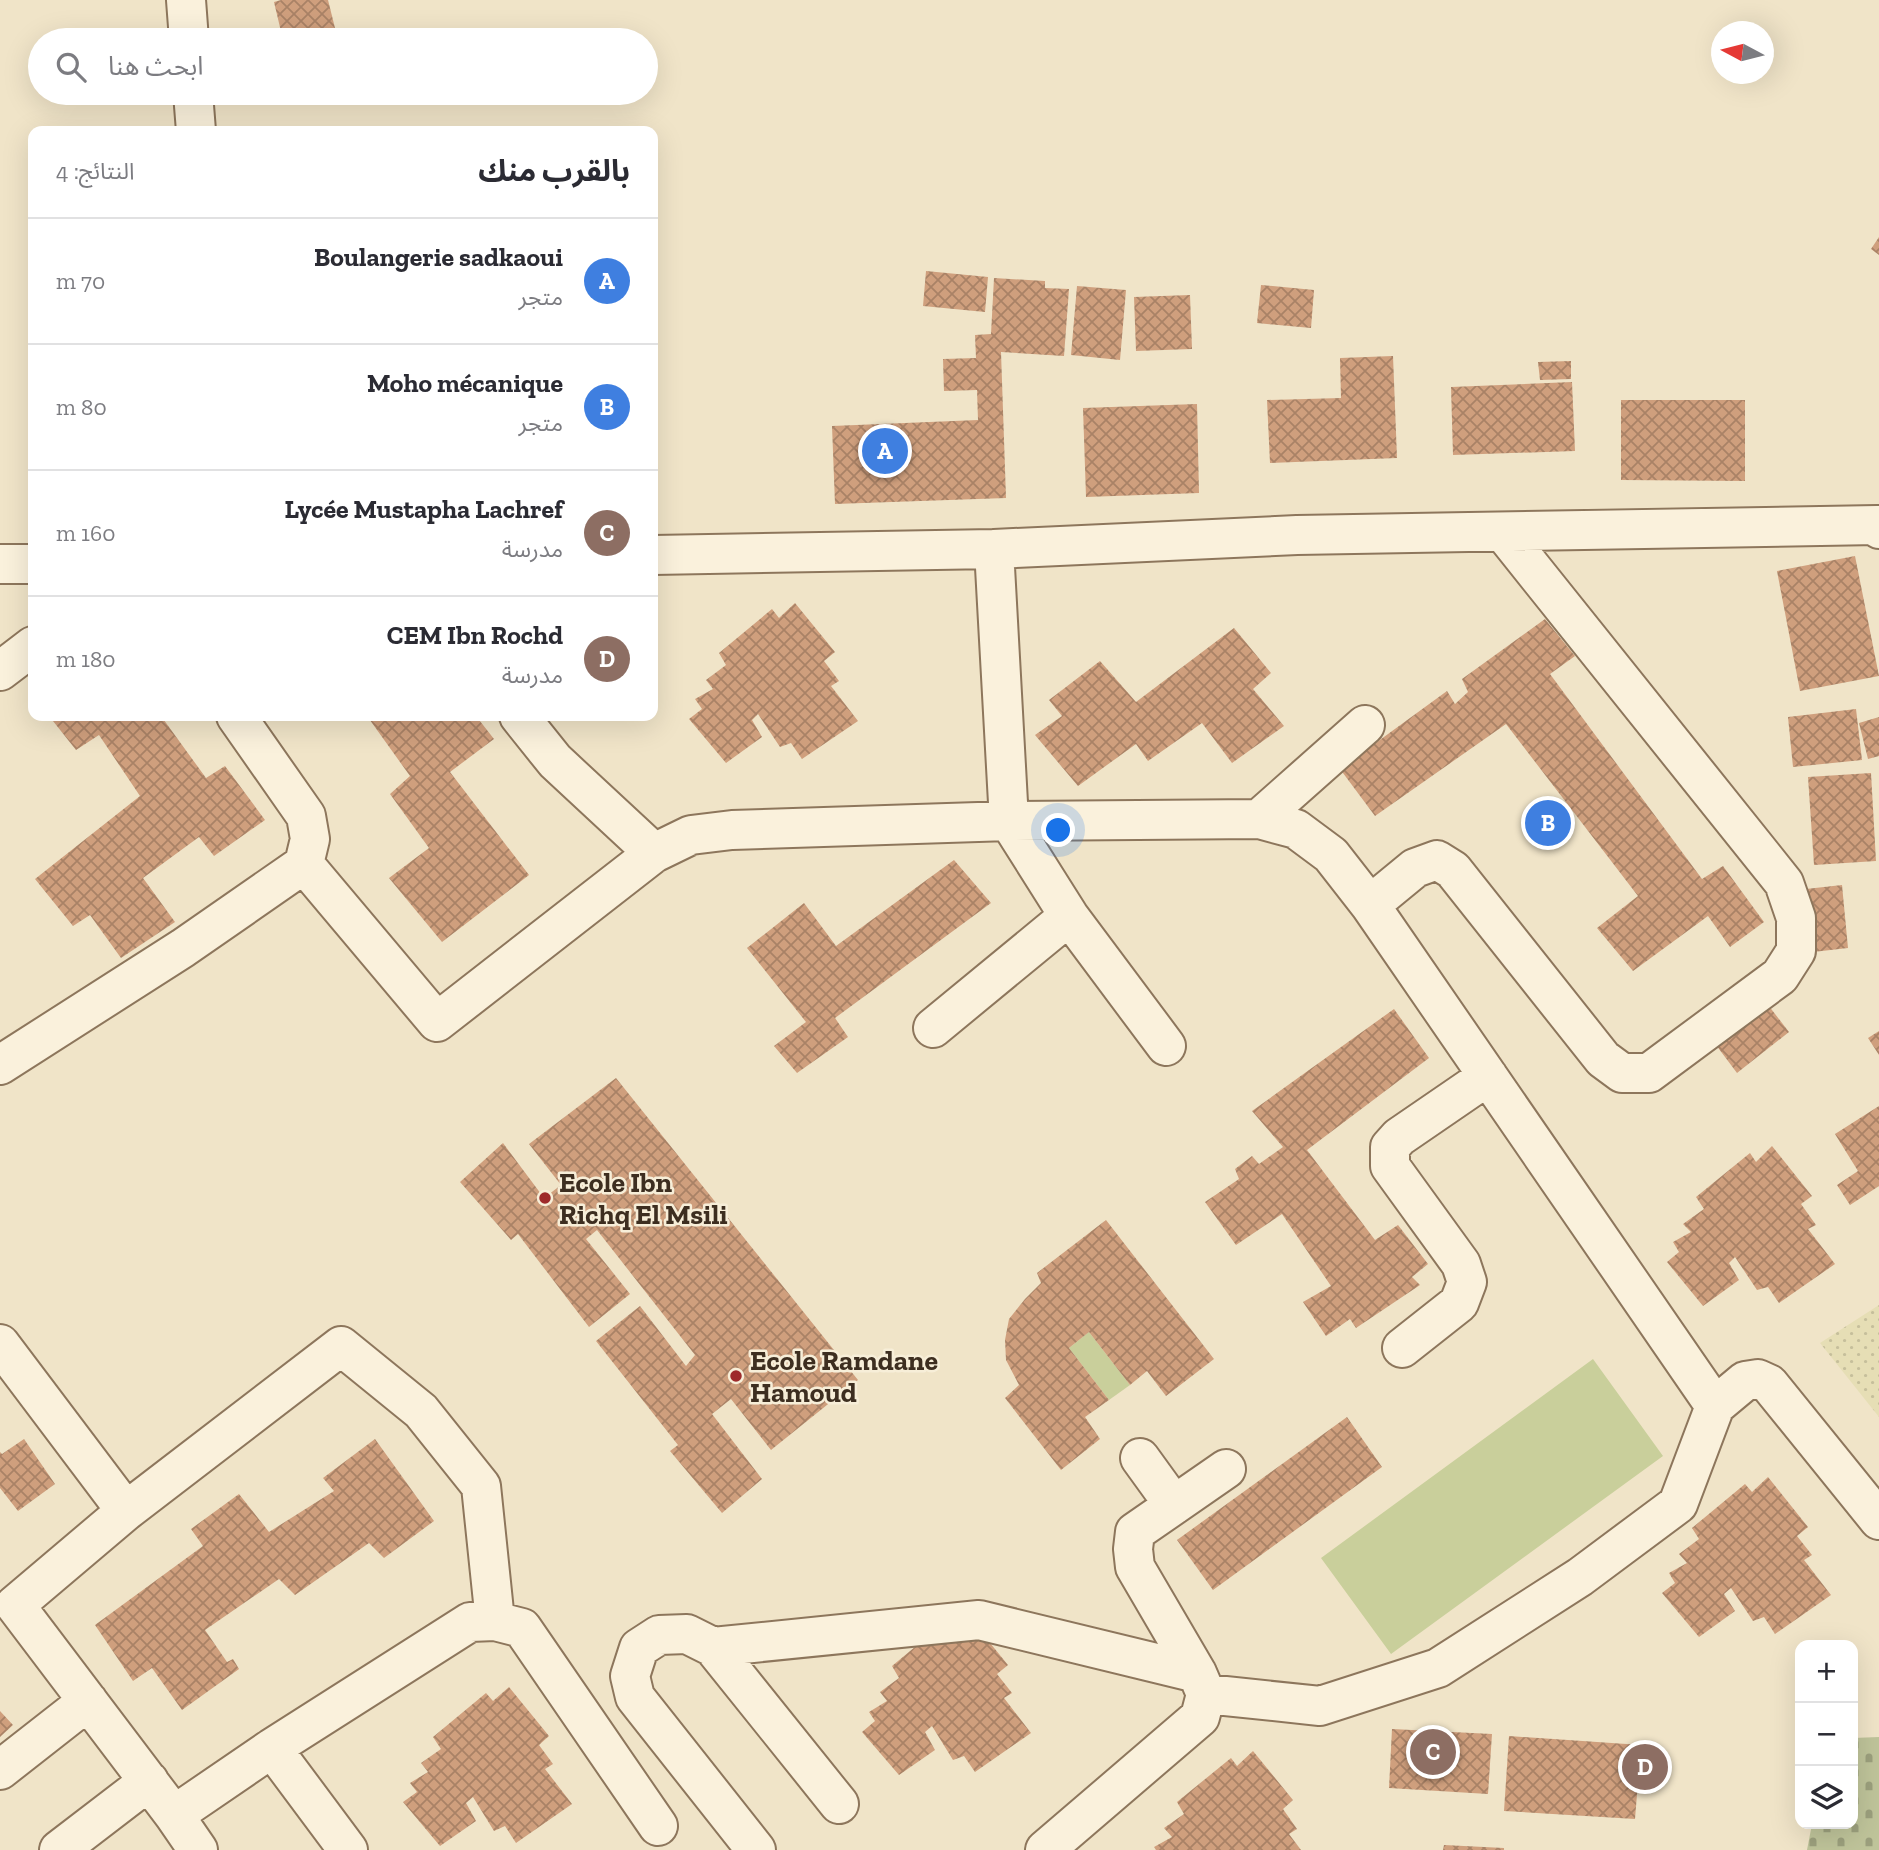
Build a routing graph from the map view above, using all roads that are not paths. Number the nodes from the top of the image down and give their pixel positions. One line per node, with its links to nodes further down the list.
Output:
1 (186, 0): 2 (street)
2 (188, 28)
3 (194, 105): 4 (street)
4 (196, 126)
5 (1879, 529): 6 (street)
6 (1503, 532): 7 (street); 20 (street)
7 (994, 549): 8 (street); 17 (street)
8 (658, 555)
9 (28, 564): 10 (street)
10 (0, 565)
11 (28, 650): 12 (street)
12 (0, 671)
13 (240, 721): 19 (street)
14 (523, 721): 18 (street)
15 (1365, 725): 16 (street)
16 (1259, 819): 17 (street); 20 (street)
17 (1009, 821): 18 (street); 21 (street)
18 (654, 853): 19 (street)
19 (304, 864): 24 (street)
20 (1370, 905): 25 (street)
21 (1069, 916): 22 (street); 23 (street)
22 (933, 1028)
23 (1166, 1046)
24 (0, 1065)
25 (1488, 1076): 27 (street); 28 (street)
26 (0, 1344): 32 (street)
27 (1402, 1348)
28 (1715, 1406): 33 (street); 37 (street)
29 (1140, 1458): 31 (street)
30 (1226, 1469): 31 (street)
31 (1174, 1505): 37 (street)
32 (126, 1511): 34 (street); 35 (street)
33 (1879, 1520)
34 (7, 1611): 38 (street)
35 (495, 1621): 39 (street); 44 (street)
36 (713, 1647): 37 (street); 42 (street); 48 (street)
37 (1201, 1683): 49 (street)
38 (88, 1701): 40 (street); 41 (street)
39 (272, 1748): 43 (street); 47 (street)
40 (0, 1770)
41 (149, 1781): 43 (street); 45 (street)
42 (839, 1804)
43 (174, 1815): 46 (street)
44 (658, 1826)
45 (59, 1850)
46 (198, 1850)
47 (348, 1850)
48 (755, 1850)
49 (1045, 1850)

